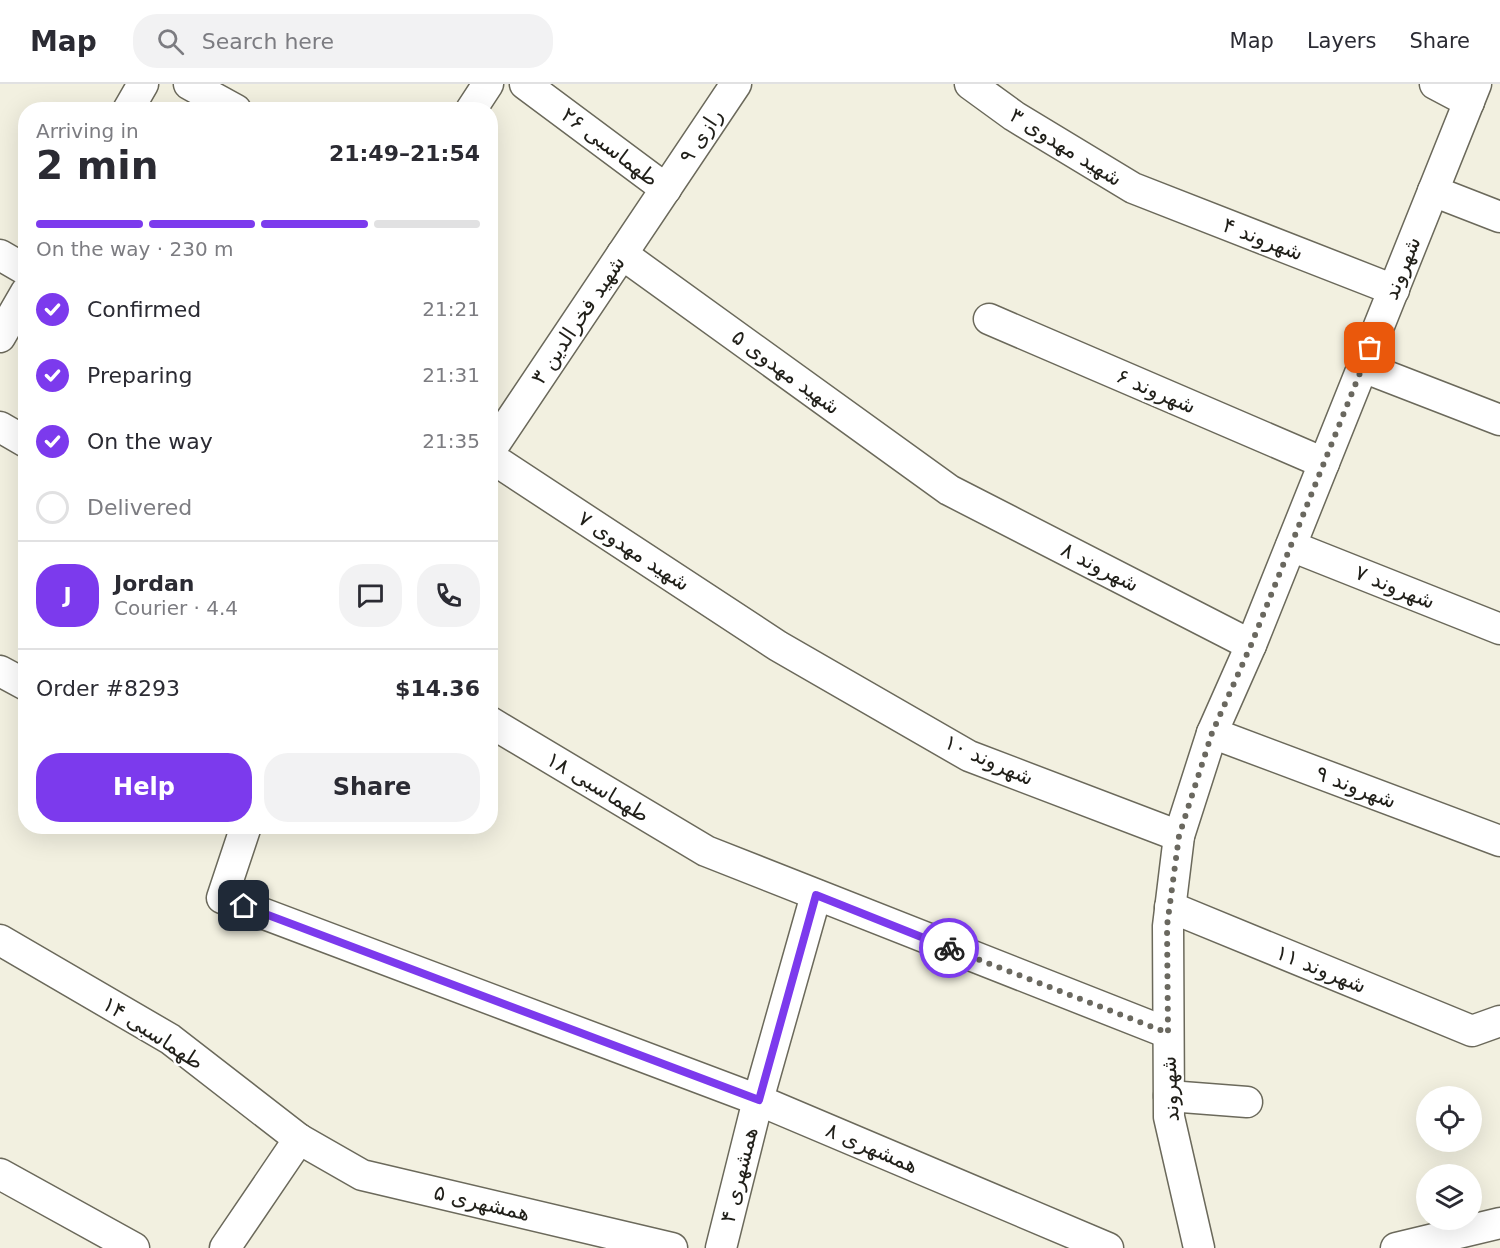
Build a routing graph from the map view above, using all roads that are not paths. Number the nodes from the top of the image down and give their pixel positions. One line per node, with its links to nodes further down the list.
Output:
1 (143, 84): 9 (street)
2 (189, 84): 10 (street)
3 (488, 84): 11 (street)
4 (525, 84): 13 (street, ۲۶ طهماسبی)
5 (736, 84): 13 (street, رازی ۹)
6 (970, 84): 12 (street, ۳ شهید مهدوی)
7 (1435, 84): 8 (street)
8 (1473, 93): 14 (street, شهروند)
9 (133, 102)
10 (222, 102)
11 (476, 102)
12 (1133, 188): 19 (street, شهروند ۴)
13 (666, 189): 16 (street, ۳ شهید فخرالدین)
14 (1433, 191): 15 (street); 19 (street, شهروند)
15 (1500, 218)
16 (622, 254): 27 (street, ۳ شهید فخرالدین); 30 (street, ۵ شهید مهدوی)
17 (0, 255): 18 (street)
18 (18, 278)
19 (1394, 290): 23 (street, شهروند)
20 (18, 301): 22 (street)
21 (989, 319): 29 (street, شهروند ۶)
22 (0, 337)
23 (1363, 367): 24 (street); 29 (street, شهروند)
24 (1500, 420)
25 (0, 427): 26 (street)
26 (18, 437)
27 (498, 439)
28 (498, 462): 34 (street, ۷ شهید مهدوی)
29 (1324, 463): 31 (street, شهروند)
30 (949, 490): 33 (street, شهروند ۸)
31 (1291, 546): 32 (street, شهروند ۷); 33 (street, شهروند)
32 (1500, 629)
33 (1251, 645): 38 (street, شهروند)
34 (778, 646): 40 (street, شهروند ۱۰)
35 (0, 671): 36 (street)
36 (18, 681)
37 (498, 727): 42 (street, ۱۸ طهماسبی)
38 (1212, 733): 40 (street, شهروند); 41 (street, شهروند ۹)
39 (243, 834): 48 (street, ۸ همشهری)
40 (1179, 836): 43 (street, شهروند)
41 (1500, 841)
42 (816, 895): 46 (street, ۱۸ طهماسبی); 48 (street, همشهری ۴)
43 (1170, 907): 45 (street, شهروند ۱۱); 46 (street, شهروند)
44 (0, 940): 50 (street, ۱۴ طهماسبی)
45 (1486, 1026)
46 (1168, 1033): 47 (street, شهروند)
47 (1169, 1096): 49 (street); 58 (street, شهروند)
48 (759, 1100): 56 (street, همشهری ۴); 57 (street, ۸ همشهری)
49 (1247, 1102)
50 (299, 1139): 54 (street); 55 (street, ۵ همشهری)
51 (0, 1174): 53 (street)
52 (1500, 1223): 59 (street)
53 (134, 1248)
54 (225, 1248)
55 (672, 1248)
56 (721, 1248)
57 (1108, 1248)
58 (1199, 1248)
59 (1396, 1248)

